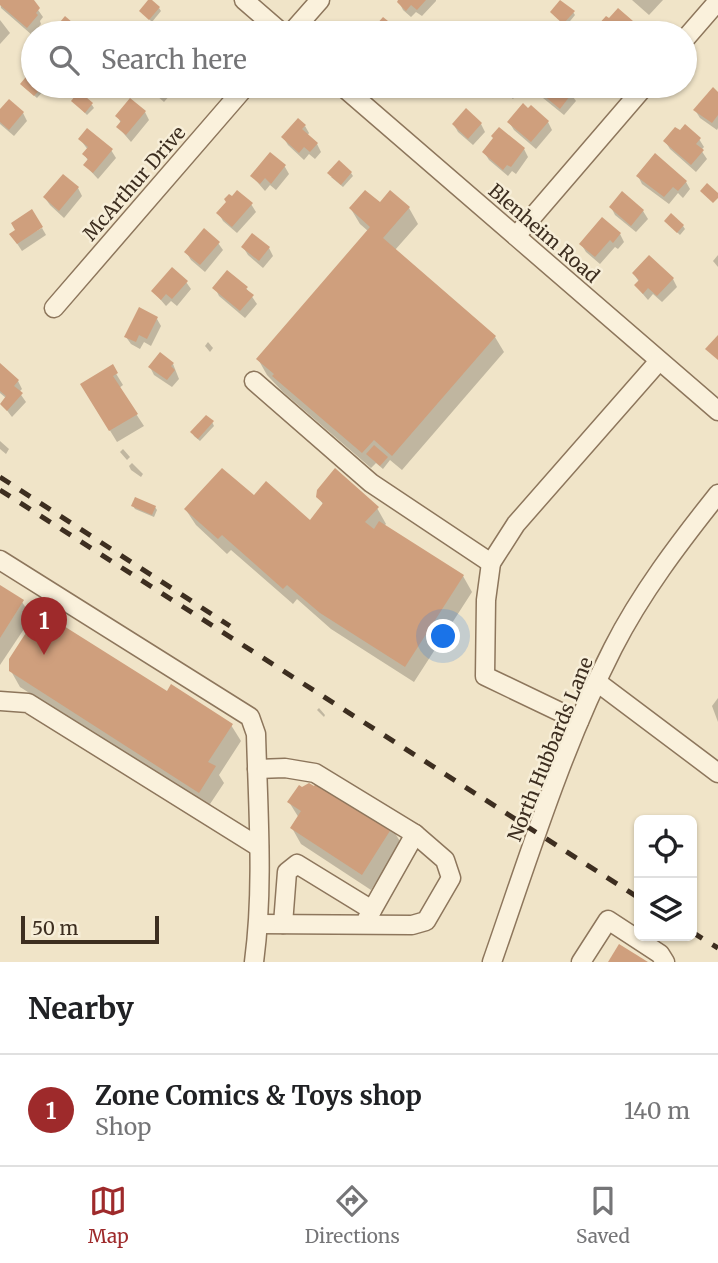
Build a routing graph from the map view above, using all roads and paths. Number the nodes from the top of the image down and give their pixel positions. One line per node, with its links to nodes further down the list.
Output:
1 (244, 0): 4 (street)
2 (320, 0): 5 (street)
3 (718, 1): 6 (street)
4 (268, 21)
5 (302, 21)
6 (697, 26)
7 (236, 98): 11 (street, McArthur Drive)
8 (356, 98): 10 (street, Blenheim Road)
9 (635, 98): 10 (street)
10 (516, 236): 12 (street, Blenheim Road)
11 (54, 308)
12 (660, 361): 14 (street, Blenheim Road); 17 (street)
13 (254, 381): 17 (street)
14 (718, 411)
15 (718, 494): 18 (street, North Hubbards Lane)
16 (0, 560): 21 (street)
17 (491, 563): 20 (street)
18 (597, 682): 20 (street, North Hubbards Lane); 22 (street)
19 (0, 701): 24 (street)
20 (579, 721): 30 (street, North Hubbards Lane)
21 (257, 769): 23 (street); 24 (street)
22 (718, 773)
23 (415, 834): 25 (street); 25 (street)
24 (259, 847): 26 (street)
25 (368, 917): 27 (street); 27 (street)
26 (259, 923): 27 (street); 29 (street)
27 (283, 924)
28 (663, 958): 31 (street)
29 (254, 962)
30 (492, 962)
31 (581, 962)

